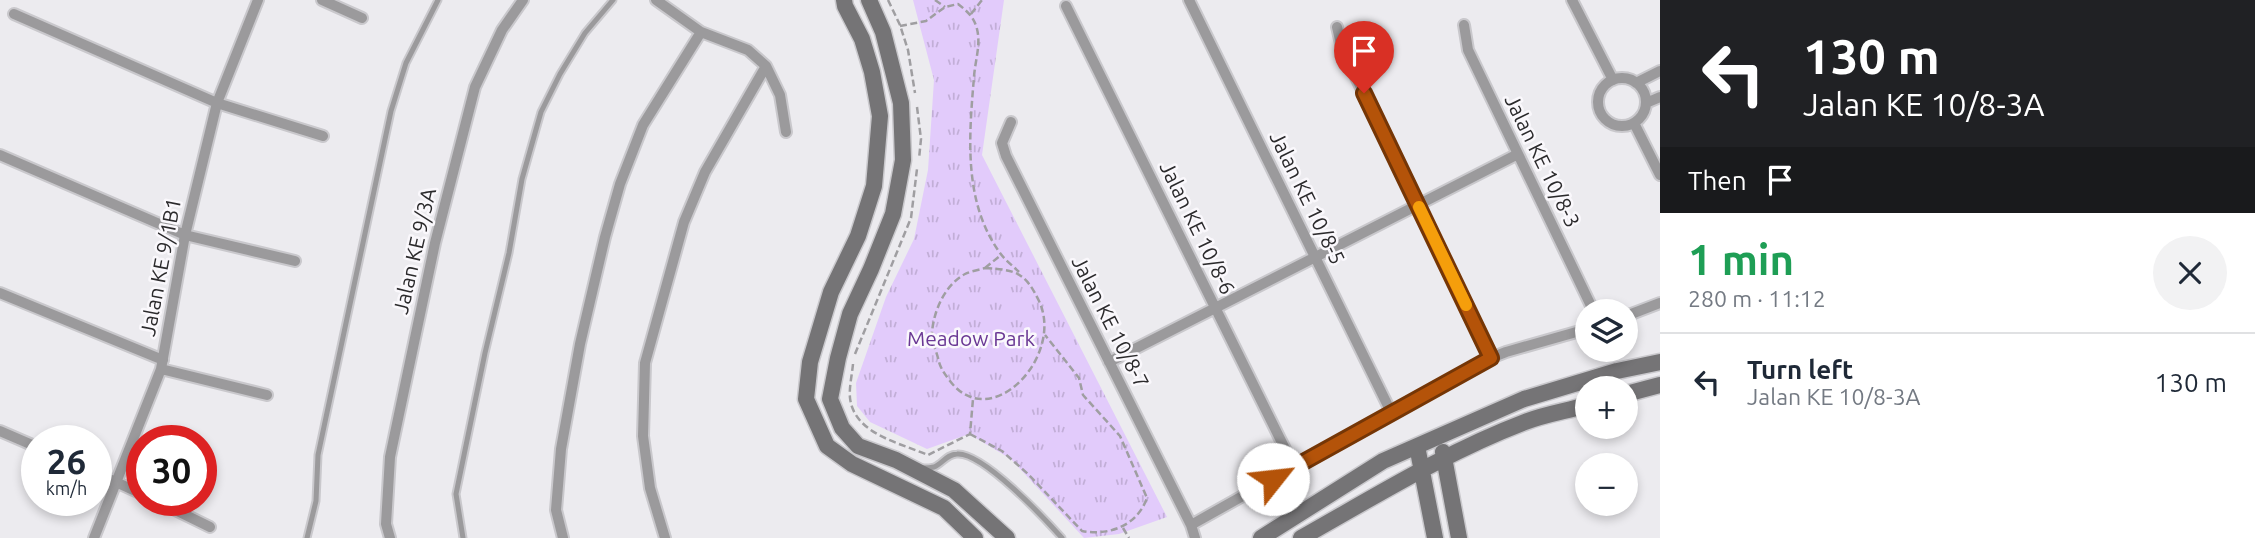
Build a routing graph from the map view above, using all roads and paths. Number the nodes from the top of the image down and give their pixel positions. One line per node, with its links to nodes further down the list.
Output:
1 (258, 0): 29 (street, Jalan KE 9/1B1)
2 (322, 0): 18 (street)
3 (439, 0): 80 (lane)
4 (523, 0): 75 (street, Jalan KE 9/3A)
5 (613, 0): 83 (lane)
6 (656, 0): 22 (street)
7 (844, 0): 86 (street)
8 (869, 0): 23 (street)
9 (888, 0): 20 (path)
10 (935, 0): 15 (path)
11 (982, 0): 17 (path)
12 (1189, 0): 41 (street, Jalan KE 10/8-5)
13 (1572, 0): 26 (street)
14 (1066, 6): 48 (street, Jalan KE 10/8-6)
15 (945, 7): 17 (path); 20 (path)
16 (14, 14): 29 (street)
17 (971, 14): 40 (path)
18 (362, 18)
19 (1464, 25): 35 (street, Jalan KE 10/8-3)
20 (900, 26): 23 (path); 63 (path)
21 (1337, 27): 38 (street)
22 (701, 32): 24 (street); 84 (street)
23 (884, 32): 69 (street)
24 (766, 66): 33 (street); 85 (street)
25 (1660, 71): 27 (street)
26 (1613, 80): 27 (street); 32 (street)
27 (1636, 83): 30 (street)
28 (1660, 97): 30 (street)
29 (217, 103): 34 (street); 39 (street, Jalan KE 9/1B1)
30 (1646, 103): 32 (street)
31 (1011, 122): 53 (street, Jalan KE 10/8-7)
32 (1634, 123): 37 (street)
33 (786, 132)
34 (323, 136)
35 (1518, 154): 38 (street); 46 (street, Jalan KE 10/8-3)
36 (0, 155): 39 (street)
37 (1660, 175)
38 (1418, 205): 41 (street); 52 (street)
39 (185, 235): 42 (street); 55 (street, Jalan KE 9/1B1)
40 (1001, 255): 43 (path); 44 (path)
41 (1315, 257): 48 (street); 61 (street, Jalan KE 10/8-5)
42 (295, 261)
43 (985, 268): 44 (path); 59 (path)
44 (1020, 273): 51 (path)
45 (0, 293): 55 (street)
46 (1588, 299)
47 (1660, 303): 49 (street)
48 (1215, 308): 53 (street); 68 (street, Jalan KE 10/8-6)
49 (1638, 311)
50 (1575, 332): 52 (street)
51 (1045, 335): 59 (path); 78 (path)
52 (1491, 358): 61 (street)
53 (1109, 362): 76 (street, Jalan KE 10/8-7)
54 (1660, 362): 64 (street)
55 (162, 365): 58 (street); 72 (street, Jalan KE 9/1B1)
56 (1660, 385): 57 (street)
57 (1638, 391)
58 (267, 395)
59 (973, 399): 63 (path)
60 (1575, 408): 67 (street)
61 (1391, 412): 68 (street)
62 (0, 431): 65 (street)
63 (970, 434): 78 (path)
64 (1440, 436): 66 (street); 67 (street)
65 (21, 440)
66 (1417, 446): 70 (street); 91 (street)
67 (1444, 460): 70 (street); 94 (street)
68 (1294, 467): 76 (street)
69 (913, 468): 87 (street); 88 (lane)
70 (1422, 471): 92 (street); 93 (street)
71 (112, 480): 72 (street)
72 (117, 482): 73 (street); 79 (street, Jalan KE 9/1B1)
73 (126, 486)
74 (188, 516): 77 (street)
75 (386, 524): 81 (street, Jalan KE 9/3A); 82 (street, Jalan KE 9/3A)
76 (1191, 525): 90 (street, Jalan KE 10/8-7)
77 (210, 527)
78 (1123, 528): 89 (path)
79 (94, 538)
80 (307, 538)
81 (381, 538)
82 (390, 538)
83 (463, 538)
84 (563, 538)
85 (665, 538)
86 (975, 538)
87 (1007, 538)
88 (1062, 538)
89 (1129, 538)
90 (1195, 538)
91 (1261, 538)
92 (1301, 538)
93 (1435, 538)
94 (1459, 538)

